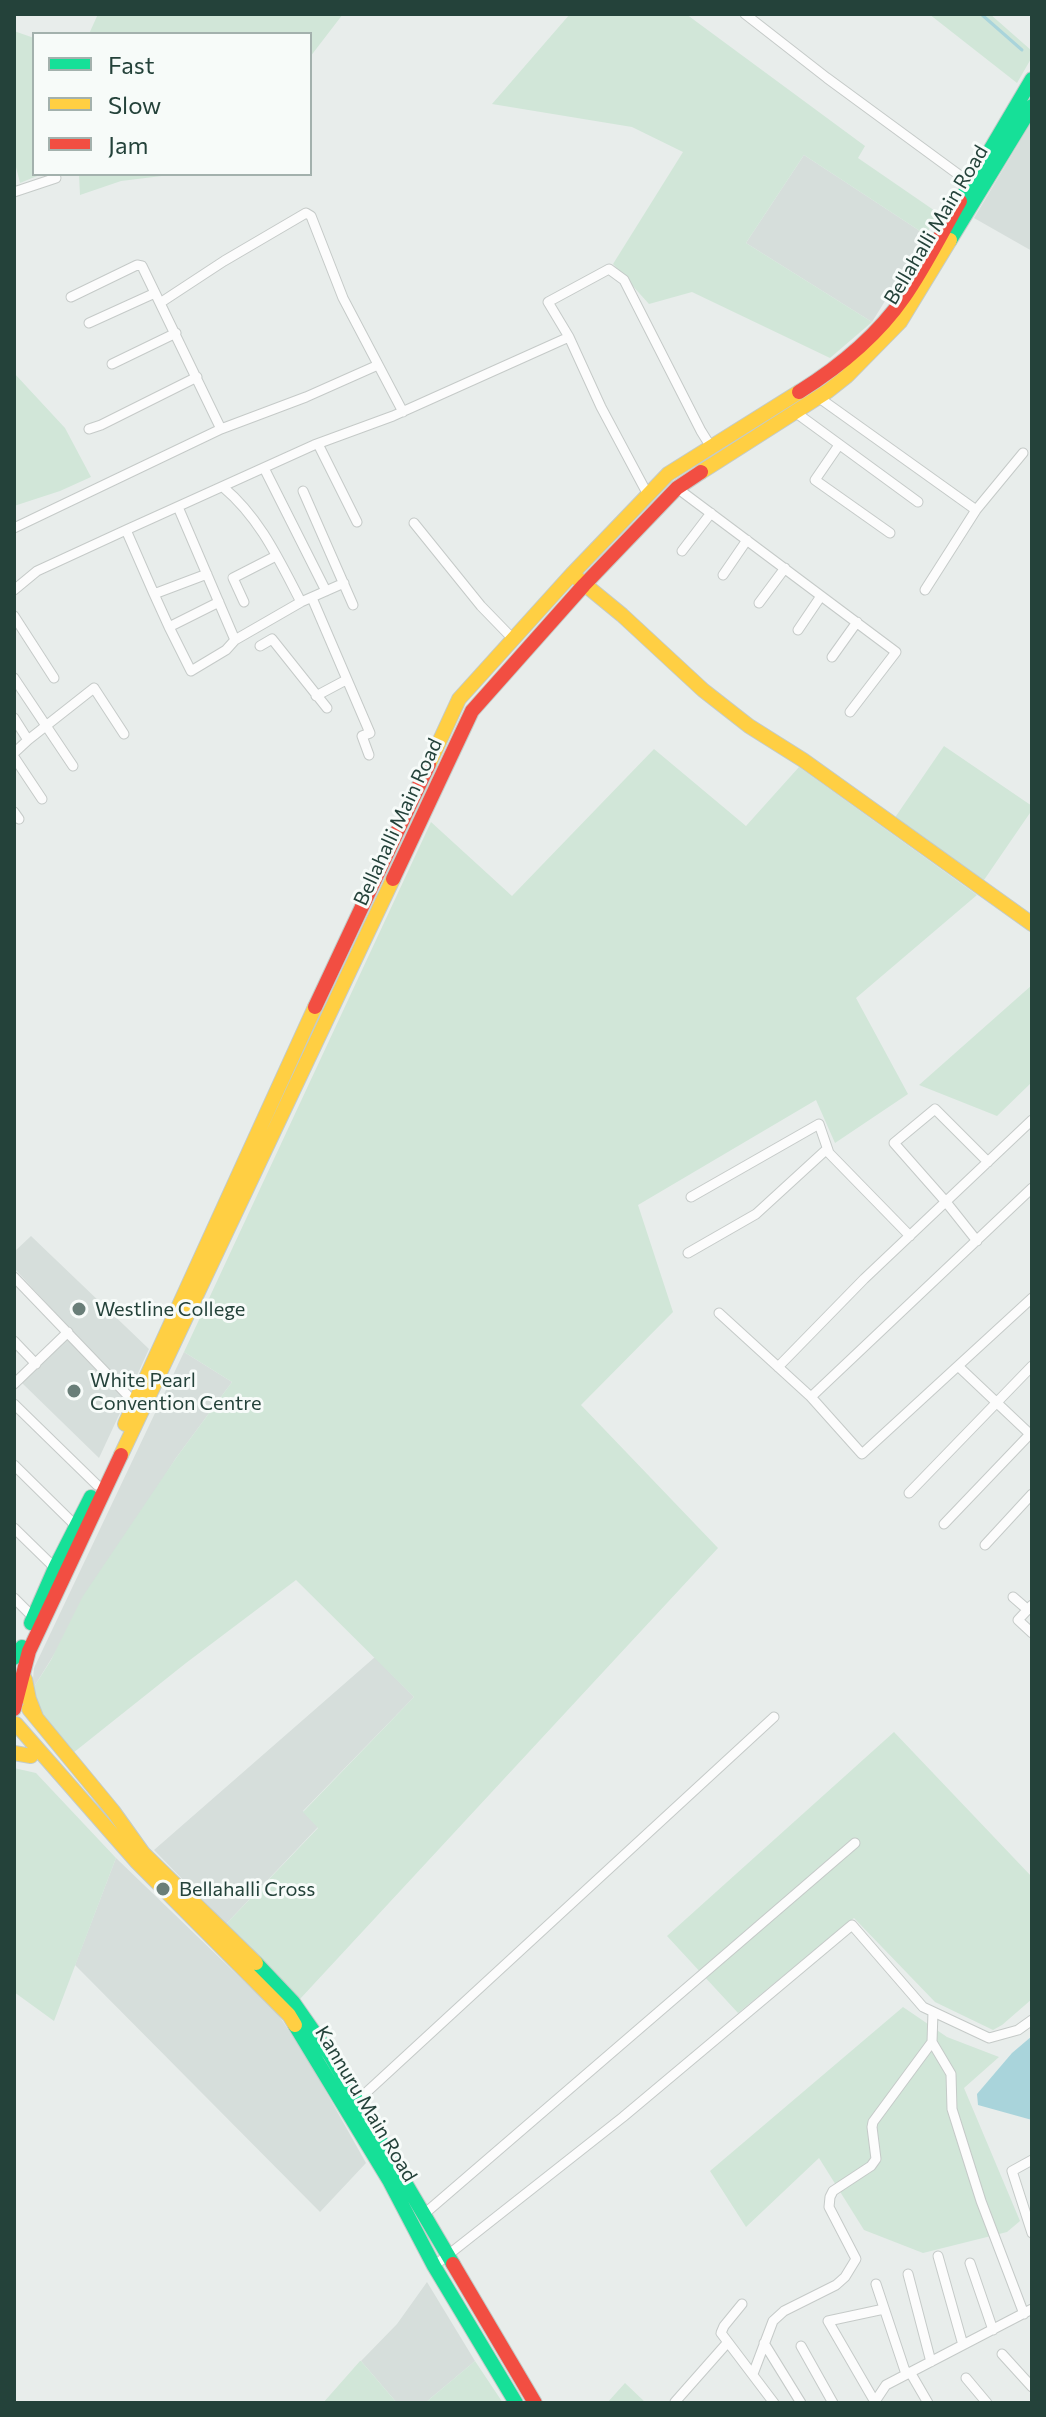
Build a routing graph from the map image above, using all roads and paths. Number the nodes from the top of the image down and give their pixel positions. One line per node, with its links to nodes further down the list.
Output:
1 (745, 14): 5 (street)
2 (1032, 79): 5 (main road, Bellahalli Main Road)
3 (1032, 106): 15 (main road, Bellahalli Main Road)
4 (56, 178): 6 (street)
5 (970, 183): 22 (main road, Bellahalli Main Road)
6 (14, 192)
7 (71, 297): 8 (street)
8 (158, 298): 9 (street); 10 (street); 13 (street)
9 (89, 323)
10 (176, 333): 12 (street); 14 (street)
11 (569, 337): 16 (street); 22 (street); 28 (street)
12 (112, 364)
13 (378, 365): 16 (street); 19 (street)
14 (197, 377): 18 (street); 19 (street)
15 (818, 397): 17 (main road, Bellahalli Main Road); 31 (street)
16 (403, 412): 20 (street)
17 (795, 412): 21 (street); 26 (main road, Bellahalli Main Road)
18 (89, 429)
19 (221, 429): 35 (street)
20 (318, 444): 24 (street); 33 (street)
21 (839, 445): 29 (street); 37 (street)
22 (711, 447): 28 (main road, Bellahalli Main Road)
23 (1023, 453): 31 (street)
24 (264, 468): 25 (street); 49 (street)
25 (223, 487): 30 (street); 40 (street)
26 (677, 488): 32 (street); 46 (main road, Bellahalli Main Road)
27 (303, 491): 45 (street)
28 (648, 495): 43 (main road, Bellahalli Main Road)
29 (918, 502)
30 (178, 507): 36 (street); 42 (street)
31 (976, 510): 48 (street)
32 (711, 513): 38 (street); 39 (street)
33 (357, 522)
34 (414, 523): 62 (street)
35 (14, 528)
36 (126, 530): 47 (street); 50 (street)
37 (890, 533)
38 (747, 540): 41 (street); 44 (street)
39 (682, 551)
40 (276, 556): 54 (street); 55 (street)
41 (785, 568): 51 (street); 56 (street)
42 (207, 574): 50 (street); 53 (street)
43 (572, 574): 46 (main road); 62 (main road, Bellahalli Main Road)
44 (723, 575)
45 (344, 583): 49 (street); 57 (street)
46 (584, 585): 80 (main road); 103 (main road, Bellahalli Main Road)
47 (14, 590)
48 (925, 590)
49 (326, 591): 52 (street)
50 (154, 594): 60 (street)
51 (821, 596): 59 (street); 61 (street)
52 (312, 598): 55 (street); 68 (street)
53 (219, 602): 60 (street); 63 (street)
54 (244, 602)
55 (301, 602): 63 (street)
56 (759, 603)
57 (353, 605)
58 (14, 616): 67 (street)
59 (857, 622): 65 (street); 71 (street)
60 (169, 627): 63 (street)
61 (798, 630)
62 (513, 639): 103 (main road, Bellahalli Main Road)
63 (235, 640)
64 (260, 646): 69 (street)
65 (832, 657)
66 (14, 678): 73 (street)
67 (54, 678)
68 (346, 680): 69 (street); 77 (street)
69 (316, 696): 70 (street)
70 (327, 708)
71 (850, 712)
72 (14, 718): 75 (street)
73 (45, 725): 74 (street); 75 (street); 78 (street)
74 (124, 734)
75 (28, 740): 76 (street)
76 (14, 755): 79 (street)
77 (369, 755)
78 (73, 766)
79 (42, 799)
80 (1032, 924)
81 (1032, 1120): 83 (street)
82 (827, 1149): 85 (street); 87 (street); 89 (street)
83 (988, 1162): 86 (street); 86 (street)
84 (1032, 1188): 88 (street)
85 (691, 1197)
86 (946, 1202): 87 (street); 88 (street)
87 (910, 1236): 98 (street)
88 (977, 1241): 100 (street)
89 (688, 1253)
90 (14, 1277): 93 (street)
91 (1032, 1298): 96 (street)
92 (719, 1313): 98 (street)
93 (68, 1332): 95 (street); 103 (street)
94 (14, 1341): 95 (street)
95 (36, 1364): 99 (street)
96 (958, 1366): 100 (street); 101 (street)
97 (1032, 1366): 101 (street)
98 (778, 1367): 100 (street)
99 (14, 1384)
100 (811, 1397)
101 (997, 1403): 104 (street); 107 (street)
102 (14, 1404): 106 (street)
103 (138, 1407): 106 (main road, Bellahalli Main Road); 119 (main road, Bellahalli Main Road)
104 (1031, 1434): 109 (street)
105 (14, 1465): 110 (street)
106 (97, 1485): 110 (main road, Bellahalli Main Road)
107 (909, 1493)
108 (1032, 1494): 112 (street)
109 (944, 1524)
110 (76, 1526): 113 (main road, Bellahalli Main Road)
111 (14, 1528): 113 (street)
112 (985, 1545)
113 (55, 1568): 117 (main road, Bellahalli Main Road)
114 (1013, 1597): 116 (street)
115 (14, 1598): 117 (street)
116 (1030, 1608): 118 (street)
117 (34, 1618): 119 (main road, Bellahalli Main Road)
118 (1032, 1633)
119 (19, 1660): 120 (main road, Bellahalli Main Road); 120 (main road)
120 (19, 1713): 123 (main road); 125 (main road); 125 (main road)
121 (774, 1717): 129 (street)
122 (14, 1753): 123 (main road)
123 (31, 1756): 125 (main road)
124 (855, 1843): 131 (street)
125 (140, 1857): 129 (main road); 137 (main road, Kannuru Main Road)
126 (933, 2012): 127 (street); 128 (street); 134 (street)
127 (1032, 2020)
128 (932, 2042): 142 (street); 145 (street)
129 (357, 2101): 131 (main road)
130 (1032, 2160): 132 (street)
131 (423, 2215): 134 (main road)
132 (1030, 2218): 133 (street)
133 (1032, 2233)
134 (447, 2256): 137 (street); 157 (main road)
135 (938, 2256): 146 (street)
136 (970, 2263): 143 (street)
137 (434, 2266): 156 (main road, Kannuru Main Road)
138 (908, 2274): 149 (street)
139 (876, 2284): 141 (street)
140 (742, 2304): 144 (street)
141 (884, 2309): 150 (street); 155 (street)
142 (1028, 2311): 143 (street)
143 (993, 2330): 146 (street)
144 (728, 2342): 151 (street); 154 (street)
145 (764, 2343): 151 (street); 159 (street)
146 (963, 2345): 149 (street)
147 (801, 2346): 160 (street)
148 (1002, 2354): 153 (street)
149 (931, 2362): 150 (street)
150 (908, 2373): 155 (street); 161 (street)
151 (753, 2374): 158 (street)
152 (966, 2378): 162 (street)
153 (1032, 2387)
154 (675, 2402)
155 (874, 2402)
156 (516, 2403)
157 (535, 2403)
158 (774, 2403)
159 (801, 2403)
160 (833, 2403)
161 (928, 2403)
162 (987, 2403)

